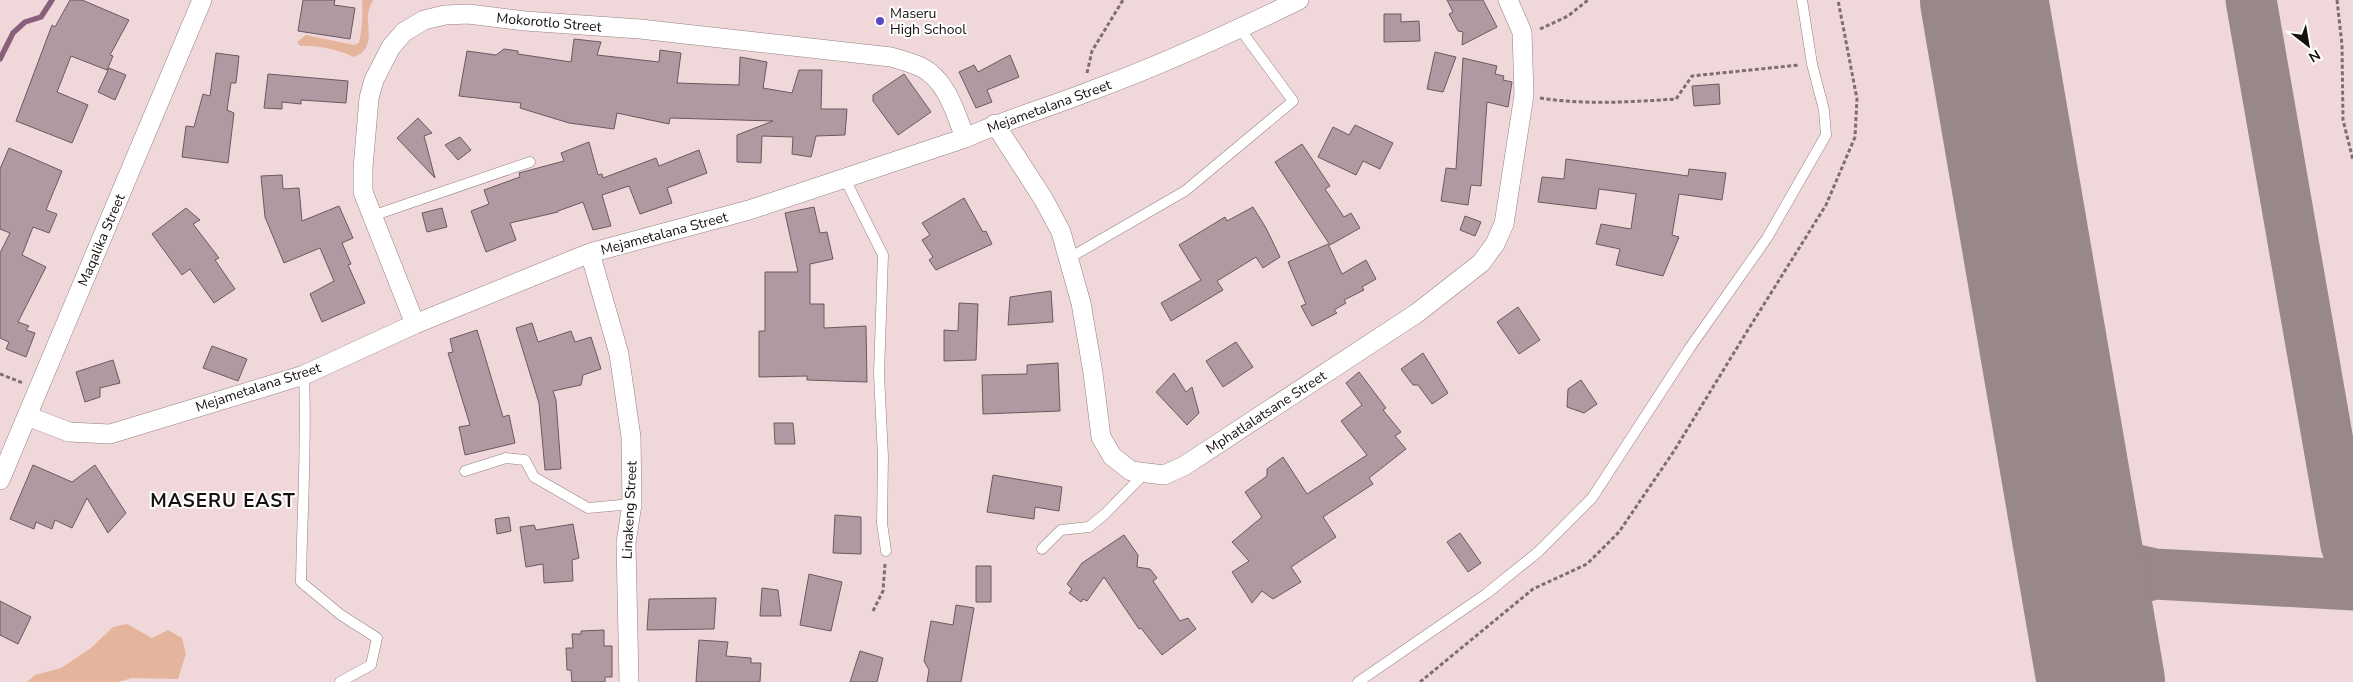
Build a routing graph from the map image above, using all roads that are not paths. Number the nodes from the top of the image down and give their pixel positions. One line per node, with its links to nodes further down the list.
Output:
1 (202, 0): 15 (street, Maqalika Street)
2 (1299, 0): 5 (street, Mejametalana Street)
3 (1508, 0): 17 (street, Mphatlalatsane Street)
4 (1802, 0): 24 (lane)
5 (1240, 29): 6 (street, Mejametalana Street); 12 (lane)
6 (995, 124): 7 (street, Mejametalana Street); 12 (street, Mphatlalatsane Street)
7 (965, 138): 9 (street, Mejametalana Street); 10 (street, Mokorotlo Street)
8 (530, 162): 10 (lane)
9 (845, 179): 11 (street, Mejametalana Street); 21 (lane)
10 (372, 216): 13 (street, Mokorotlo Street)
11 (590, 253): 13 (street, Mejametalana Street); 19 (street, Linakeng Street)
12 (1069, 258): 17 (street, Mphatlalatsane Street)
13 (415, 324): 14 (street, Mejametalana Street)
14 (304, 375): 15 (street, Mejametalana Street); 22 (lane)
15 (27, 416): 18 (street, Maqalika Street)
16 (465, 471): 19 (lane)
17 (1144, 474): 20 (lane)
18 (0, 480)
19 (632, 504): 23 (street, Linakeng Street)
20 (1042, 549)
21 (886, 551)
22 (340, 682)
23 (629, 682)
24 (1358, 682)

